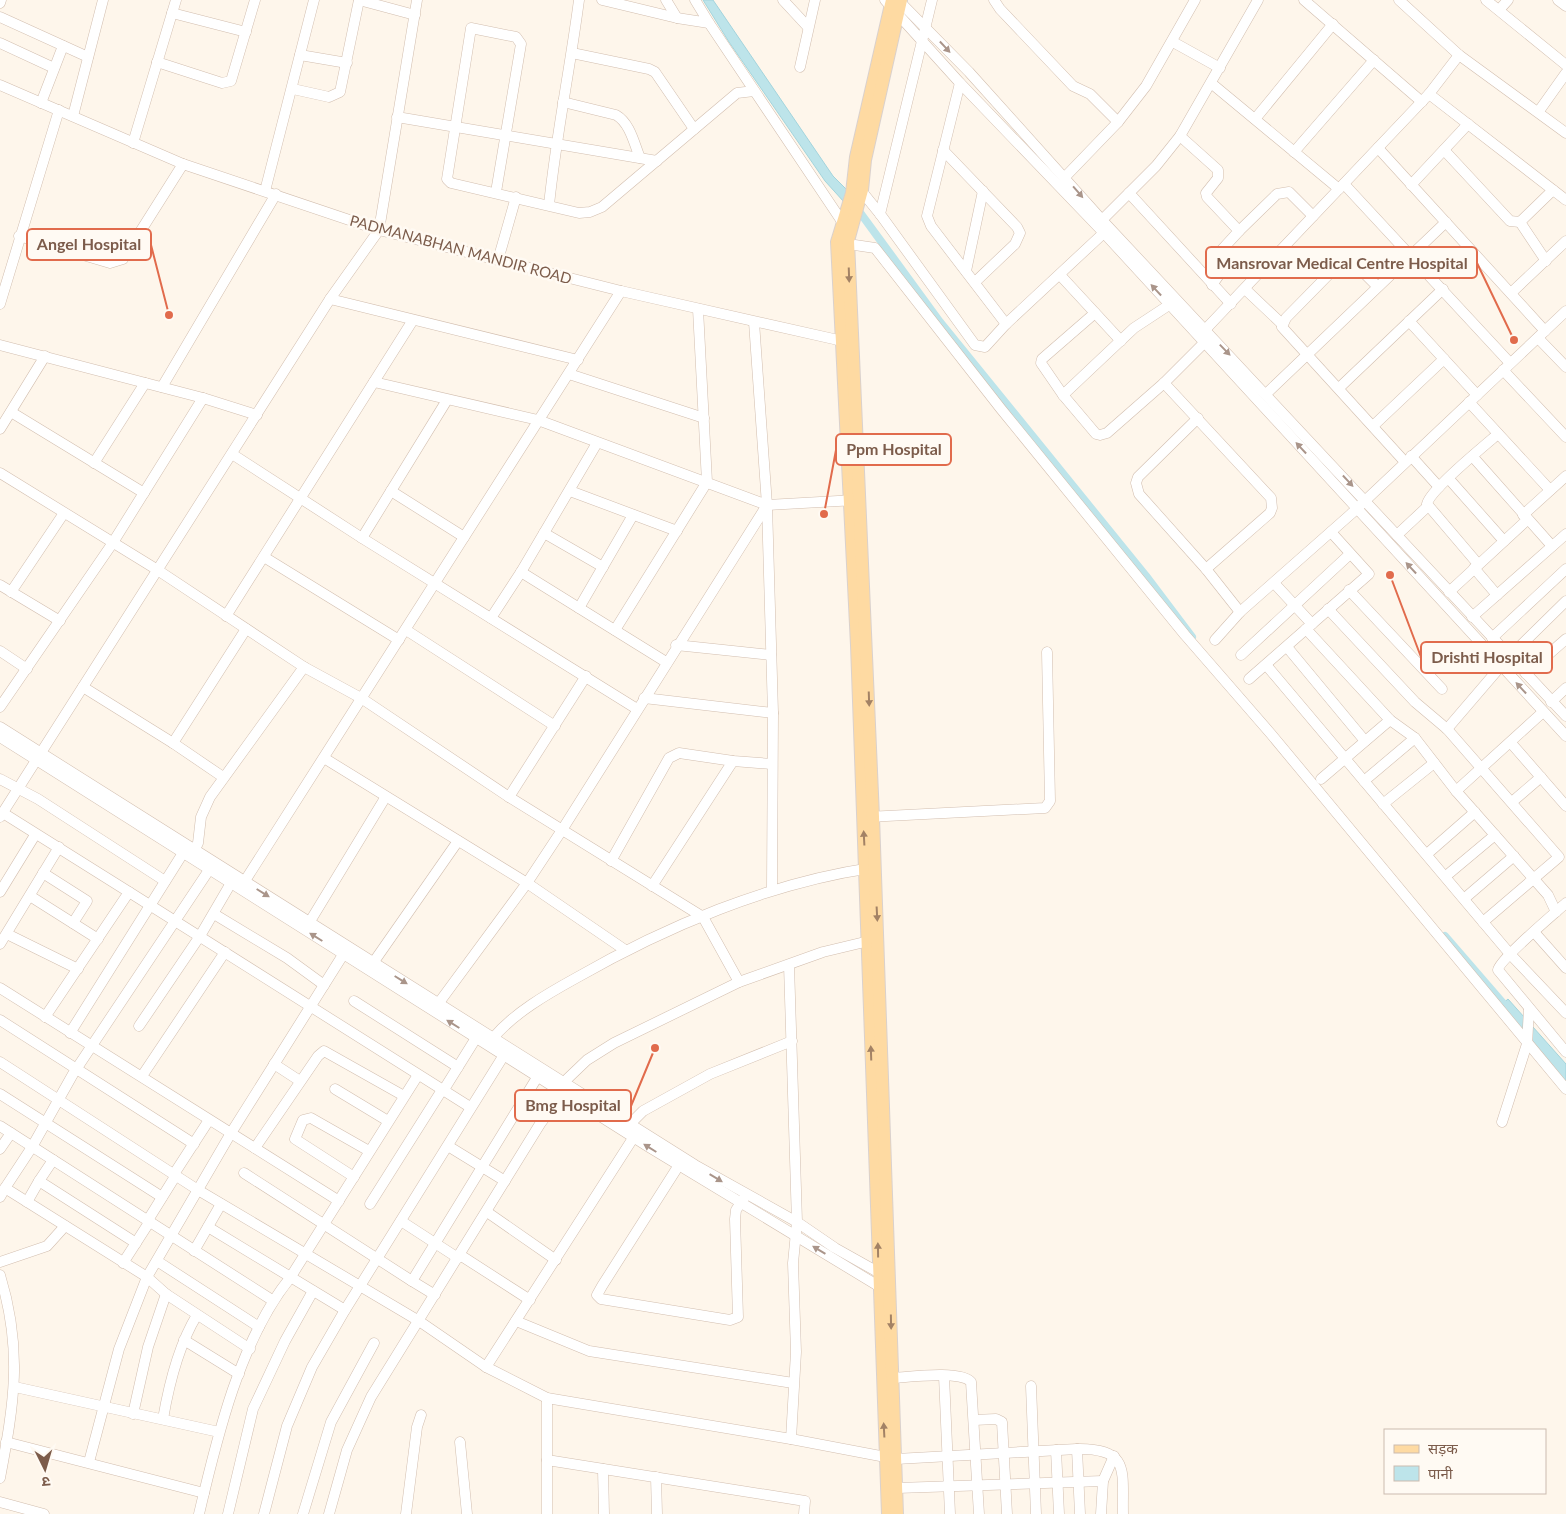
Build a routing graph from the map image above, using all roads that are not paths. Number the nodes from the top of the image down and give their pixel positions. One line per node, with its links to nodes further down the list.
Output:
1 (103, 0): 39 (street)
2 (176, 0): 23 (street)
3 (255, 0): 31 (street)
4 (314, 0): 37 (street)
5 (359, 0): 24 (street); 42 (street)
6 (417, 0): 24 (street)
7 (580, 0): 36 (street)
8 (602, 0): 26 (street)
9 (666, 0): 26 (street)
10 (695, 0): 27 (street)
11 (783, 0): 29 (street)
12 (815, 0): 29 (street)
13 (932, 0): 30 (street)
14 (994, 0): 61 (street)
15 (1195, 0): 33 (street)
16 (1258, 0): 46 (street)
17 (1304, 0): 28 (street)
18 (1398, 0): 38 (street)
19 (1486, 0): 22 (street)
20 (1508, 0): 22 (street)
21 (895, 3): 30 (street); 32 (street); 82 (main road)
22 (1499, 10): 43 (street)
23 (172, 13): 31 (street); 41 (street)
24 (415, 15): 59 (street)
25 (0, 18): 35 (street)
26 (676, 18): 27 (street)
27 (709, 23): 52 (street)
28 (1333, 24): 40 (street); 60 (street)
29 (808, 26): 44 (street)
30 (925, 26): 32 (street); 77 (street, one-way to 77)
31 (246, 32): 41 (street)
32 (921, 40): 48 (street); 90 (street)
33 (1173, 42): 46 (street); 61 (street)
34 (0, 43): 45 (street)
35 (63, 46): 39 (street); 45 (street)
36 (572, 53): 54 (street); 64 (street)
37 (300, 55): 42 (street); 51 (street)
38 (1459, 55): 53 (street); 57 (street)
39 (88, 57): 58 (street)
40 (1374, 60): 53 (street); 73 (street)
41 (157, 62): 68 (street)
42 (347, 63): 51 (street)
43 (1566, 65)
44 (800, 67)
45 (54, 68): 55 (street)
46 (1220, 68): 49 (street)
47 (1566, 73): 57 (street)
48 (960, 83): 71 (street); 95 (street)
49 (1212, 83): 60 (street); 67 (street)
50 (0, 85): 55 (street, PADMANABHAN MANDIR ROAD)
51 (293, 89): 81 (street)
52 (754, 90): 64 (street); 92 (street)
53 (1426, 98): 62 (street); 70 (street)
54 (563, 102): 69 (street); 74 (street)
55 (41, 103): 56 (street, PADMANABHAN MANDIR ROAD)
56 (59, 110): 58 (street, PADMANABHAN MANDIR ROAD); 98 (street)
57 (1539, 111): 65 (street)
58 (73, 116): 68 (street, PADMANABHAN MANDIR ROAD)
59 (397, 117): 63 (street); 96 (street)
60 (1255, 119): 73 (street)
61 (1118, 122): 77 (street)
62 (1468, 124): 72 (street); 80 (street)
63 (455, 125): 66 (street); 66 (street); 84 (street)
64 (694, 129): 75 (street)
65 (1566, 133)
66 (505, 135): 69 (street); 84 (street)
67 (1180, 136): 85 (street); 97 (street)
68 (133, 143): 76 (street, PADMANABHAN MANDIR ROAD)
69 (556, 143): 74 (street); 89 (street)
70 (1378, 148): 78 (street); 79 (street)
71 (943, 150): 83 (street); 104 (street)
72 (1444, 150): 78 (street); 94 (street)
73 (1294, 152): 79 (street)
74 (640, 158): 75 (street)
75 (657, 161): 89 (street)
76 (183, 164): 81 (street, PADMANABHAN MANDIR ROAD); 98 (street)
77 (1065, 177): 95 (street, one-way to 95)
78 (1411, 185): 93 (street)
79 (1341, 187): 91 (street); 101 (street)
80 (1553, 190): 88 (street); 94 (street)
81 (265, 191): 86 (street, PADMANABHAN MANDIR ROAD)
82 (857, 191): 90 (street); 92 (main road)
83 (983, 191): 104 (street); 106 (street)
84 (496, 192): 87 (street)
85 (1129, 193): 95 (street); 107 (street)
86 (276, 194): 96 (street, PADMANABHAN MANDIR ROAD); 140 (street)
87 (516, 197): 89 (street); 102 (street)
88 (1566, 200)
89 (548, 205)
90 (880, 214): 123 (street)
91 (1313, 216): 97 (street); 109 (street)
92 (849, 221): 100 (main road); 127 (main road)
93 (1446, 222): 101 (street); 112 (street)
94 (1520, 222): 103 (street)
95 (1105, 227): 105 (street); 115 (street, one-way to 95); 126 (street)
96 (379, 230): 102 (street, PADMANABHAN MANDIR ROAD); 113 (street)
97 (1239, 231): 107 (street)
98 (19, 236): 114 (street)
99 (1566, 241): 103 (street)
100 (848, 244): 127 (main road, one-way to 127); 340 (street)
101 (1410, 254): 108 (street); 110 (street)
102 (498, 260): 111 (street, PADMANABHAN MANDIR ROAD)
103 (1546, 261): 112 (street)
104 (966, 271): 106 (street)
105 (1060, 275): 119 (street); 123 (street)
106 (974, 282): 123 (street)
107 (1212, 285): 116 (street)
108 (1377, 286): 124 (street); 130 (street)
109 (1245, 289): 116 (street); 124 (street)
110 (1443, 289): 121 (street); 134 (street)
111 (621, 291): 117 (street, PADMANABHAN MANDIR ROAD); 133 (street)
112 (1511, 293): 125 (street)
113 (330, 299): 120 (street); 148 (street)
114 (0, 304)
115 (1169, 304): 126 (street); 128 (street)
116 (1231, 304): 126 (street)
117 (698, 308): 122 (street, PADMANABHAN MANDIR ROAD); 149 (street)
118 (1566, 311): 125 (street)
119 (1095, 313): 128 (street); 143 (street)
120 (413, 320): 133 (street); 137 (street)
121 (1409, 321): 132 (street); 141 (street)
122 (754, 322): 127 (street, PADMANABHAN MANDIR ROAD); 173 (street)
123 (1006, 324)
124 (1282, 324): 130 (street)
125 (1541, 334): 134 (street); 135 (street)
126 (1203, 336): 138 (street); 142 (street, one-way to 142); 175 (street, one-way to 126)
127 (846, 341): 171 (main road)
128 (1121, 341): 143 (street)
129 (0, 345): 131 (street)
130 (1306, 353): 141 (street); 142 (street)
131 (45, 356): 139 (street); 147 (street)
132 (1444, 359): 145 (street); 152 (street)
133 (578, 360): 136 (street)
134 (1507, 367): 145 (street); 155 (street)
135 (1566, 367)
136 (569, 374): 149 (street); 151 (street)
137 (374, 382): 146 (street); 170 (street)
138 (1164, 382): 143 (street); 150 (street)
139 (145, 383): 140 (street); 160 (street)
140 (162, 387): 144 (street)
141 (1339, 388): 152 (street)
142 (1266, 394): 172 (street, one-way to 172)
143 (1063, 395)
144 (203, 398): 148 (street); 169 (street)
145 (1473, 398): 154 (street); 159 (street)
146 (447, 400): 151 (street); 167 (street)
147 (11, 412): 153 (street); 160 (street)
148 (257, 415): 157 (street)
149 (704, 418): 164 (street)
150 (1198, 418): 194 (street); 194 (street)
151 (538, 420): 156 (street); 184 (street)
152 (1373, 426): 159 (street)
153 (0, 429)
154 (1498, 434): 158 (street); 166 (street)
155 (1566, 437)
156 (597, 443): 164 (street); 168 (street)
157 (232, 454): 170 (street); 193 (street)
158 (1473, 457): 163 (street); 178 (street)
159 (1408, 459): 165 (street); 172 (street)
160 (94, 463): 169 (street)
161 (0, 473): 176 (street)
162 (1566, 476): 166 (street)
163 (1449, 479): 165 (street); 186 (street)
164 (707, 482): 173 (street); 179 (street)
165 (1439, 487): 174 (street)
166 (1550, 490): 178 (street)
167 (391, 491): 184 (street); 185 (street)
168 (570, 491): 177 (street); 180 (street)
169 (144, 493): 187 (street)
170 (301, 499): 185 (street); 190 (street)
171 (855, 500): 173 (street); 278 (main road)
172 (1365, 500): 175 (street); 183 (street)
173 (767, 505): 221 (street); 225 (street)
174 (1427, 507): 183 (street); 191 (street)
175 (1357, 509): 181 (street); 231 (street, one-way to 175)
176 (64, 514): 187 (street); 201 (street)
177 (634, 515): 179 (street); 192 (street)
178 (1525, 517): 186 (street); 188 (street)
179 (677, 530): 216 (street)
180 (544, 532): 192 (street); 196 (street)
181 (1331, 532): 189 (street); 198 (street)
182 (1566, 534): 188 (street)
183 (1397, 535): 202 (street)
184 (464, 537): 197 (street)
185 (362, 538): 197 (street)
186 (1504, 541): 191 (street)
187 (112, 544): 193 (street); 212 (street)
188 (1552, 546): 203 (street)
189 (1350, 554): 200 (street); 205 (street)
190 (264, 557): 209 (street); 219 (street)
191 (1476, 566): 202 (street); 203 (street)
192 (603, 567): 206 (street)
193 (156, 569): 209 (street); 236 (street)
194 (1206, 569): 208 (street)
195 (1566, 569): 217 (street)
196 (521, 572): 206 (street); 211 (street)
197 (436, 583): 211 (street); 215 (street)
198 (1274, 583): 205 (street); 208 (street)
199 (0, 585): 201 (street)
200 (1349, 590): 207 (street); 238 (street)
201 (12, 592): 212 (street)
202 (1449, 592): 210 (street)
203 (1497, 594): 210 (street)
204 (1566, 601): 227 (street)
205 (1295, 606): 213 (street); 226 (street)
206 (579, 608): 216 (street)
207 (1328, 609): 213 (street); 250 (street)
208 (1240, 612): 220 (street)
209 (226, 616): 214 (street)
210 (1472, 617): 217 (street)
211 (491, 618): 234 (street)
212 (60, 621): 232 (street)
213 (1309, 626): 222 (street); 247 (street)
214 (246, 630): 229 (street); 255 (street)
215 (406, 630): 219 (street); 248 (street)
216 (615, 630): 228 (street)
217 (1492, 638): 227 (street)
218 (1566, 639): 233 (street)
219 (399, 640): 239 (street)
220 (1215, 640)
221 (676, 646): 225 (street); 228 (street)
222 (1286, 647): 230 (street); 254 (street)
223 (0, 651): 232 (street)
224 (1046, 652): 278 (street)
225 (771, 655): 245 (street)
226 (1241, 655)
227 (1510, 656): 233 (street)
228 (666, 662): 240 (street)
229 (304, 666): 239 (street); 264 (street)
230 (1267, 666): 235 (street); 259 (street)
231 (1501, 666): 244 (street, one-way to 231); 250 (street)
232 (27, 669): 242 (street)
233 (1526, 674): 241 (street)
234 (586, 676): 243 (street); 248 (street)
235 (1249, 679)
236 (83, 688): 255 (street); 257 (street)
237 (1566, 688): 241 (street)
238 (1442, 690)
239 (361, 698): 258 (street); 271 (street)
240 (644, 698): 243 (street); 245 (street)
241 (1551, 702): 246 (street)
242 (0, 707)
243 (637, 709): 279 (street)
244 (1543, 712): 251 (street); 256 (street)
245 (773, 713): 262 (street)
246 (1566, 716)
247 (1390, 720): 253 (street); 254 (street)
248 (555, 726): 271 (street)
249 (0, 727): 257 (street)
250 (1447, 729): 263 (street)
251 (1566, 736)
252 (0, 737): 257 (street)
253 (1415, 738): 261 (street); 268 (street)
254 (1365, 741): 259 (street)
255 (173, 743): 264 (street)
256 (1511, 743): 263 (street); 265 (street)
257 (38, 757): 269 (street); 284 (street)
258 (324, 758): 272 (street); 296 (street)
259 (1344, 758): 267 (street); 268 (street)
260 (733, 761): 262 (street); 288 (street); 297 (street)
261 (1434, 763): 270 (street); 274 (street)
262 (772, 764): 298 (street)
263 (1483, 769): 270 (street); 273 (street)
264 (223, 777): 284 (street)
265 (1541, 777): 273 (street); 275 (street)
266 (0, 778): 269 (street)
267 (1321, 779)
268 (1364, 780): 274 (street)
269 (17, 788): 277 (street); 294 (street)
270 (1456, 791): 276 (street)
271 (509, 797): 279 (street)
272 (386, 798): 282 (street); 311 (street)
273 (1512, 802): 286 (street)
274 (1382, 804): 285 (street)
275 (1566, 806)
276 (1475, 812): 281 (street); 285 (street)
277 (1, 815): 280 (street)
278 (868, 817): 289 (main road)
279 (562, 830): 288 (street); 295 (street)
280 (35, 835): 283 (street); 299 (street)
281 (1495, 835): 287 (street); 292 (street)
282 (458, 840): 295 (street); 323 (street)
283 (59, 847): 291 (street); 300 (street)
284 (189, 853): 290 (street); 294 (street); 296 (street)
285 (1427, 854): 292 (street)
286 (1562, 854): 293 (street)
287 (1514, 856): 293 (street); 302 (street)
288 (611, 861): 297 (street)
289 (870, 869): 298 (street); 316 (main road)
290 (209, 870): 296 (street); 308 (street)
291 (43, 873): 301 (street); 310 (street)
292 (1446, 876): 302 (street)
293 (1533, 878): 305 (street); 309 (street)
294 (165, 881): 304 (street)
295 (527, 883): 318 (street); 331 (street)
296 (238, 884): 306 (street); 311 (street, one-way to 311); 319 (street, one-way to 296)
297 (652, 886): 307 (street)
298 (772, 890): 307 (street)
299 (0, 892)
300 (129, 892): 304 (street); 315 (street)
301 (30, 896): 310 (street); 313 (street)
302 (1465, 898): 309 (street)
303 (1566, 903): 305 (street)
304 (150, 905): 308 (street); 338 (street)
305 (1556, 912): 312 (street)
306 (214, 914): 314 (street); 328 (street)
307 (703, 917): 318 (street); 327 (street)
308 (176, 921): 314 (street); 343 (street)
309 (1483, 922): 321 (street)
310 (73, 923): 315 (street)
311 (309, 923): 319 (street)
312 (1534, 932): 321 (street); 322 (street)
313 (6, 934): 317 (street); 326 (street)
314 (200, 936): 320 (street); 337 (street)
315 (98, 939): 326 (street)
316 (872, 940): 324 (street); 413 (main road)
317 (0, 944)
318 (624, 950): 342 (street)
319 (345, 951): 323 (street); 328 (street); 339 (street, one-way to 319)
320 (225, 952): 332 (street); 350 (street)
321 (1510, 954): 333 (street); 334 (street)
322 (1562, 956): 325 (street)
323 (373, 963): 331 (street, one-way to 331)
324 (789, 965): 327 (street); 341 (street)
325 (1566, 968)
326 (78, 969): 335 (street)
327 (738, 982): 353 (street)
328 (324, 985): 332 (street)
329 (0, 988): 335 (street)
330 (354, 1000): 347 (street)
331 (438, 1004): 342 (street)
332 (311, 1007): 346 (street); 349 (street)
333 (1529, 1008): 340 (street); 344 (street)
334 (1566, 1013)
335 (45, 1017): 338 (street)
336 (0, 1020): 348 (street)
337 (139, 1026)
338 (70, 1033): 343 (street)
339 (476, 1038): 342 (street); 347 (street)
340 (1527, 1040): 355 (street); 363 (street)
341 (792, 1041): 366 (street); 394 (street)
342 (499, 1047): 351 (street); 353 (street); 360 (street)
343 (92, 1048): 348 (street); 350 (street)
344 (1566, 1052)
345 (0, 1062): 359 (street)
346 (274, 1064): 352 (street); 368 (street)
347 (458, 1067): 356 (street)
348 (77, 1069): 359 (street); 369 (street)
349 (418, 1075): 356 (street); 358 (street)
350 (142, 1076): 361 (street)
351 (538, 1076): 353 (street); 377 (street)
352 (300, 1081): 358 (street); 372 (street)
353 (564, 1087): 366 (street); 382 (street)
354 (335, 1089): 362 (street)
355 (1566, 1089)
356 (442, 1090): 360 (street); 390 (street)
357 (0, 1094): 364 (street)
358 (404, 1096): 362 (street)
359 (59, 1099): 364 (street); 379 (street)
360 (470, 1107): 370 (street)
361 (209, 1120): 368 (street); 369 (street)
362 (388, 1121): 374 (street)
363 (1502, 1122)
364 (46, 1123): 371 (street); 385 (street)
365 (0, 1126): 367 (street)
366 (634, 1130): 376 (street, one-way to 366); 386 (street, one-way to 386); 406 (street)
367 (11, 1133): 371 (street); 373 (street)
368 (231, 1133): 372 (street); 383 (street)
369 (194, 1144): 379 (street)
370 (448, 1146): 377 (street); 393 (street)
371 (32, 1147): 375 (street); 384 (street)
372 (255, 1148): 387 (street)
373 (0, 1149)
374 (369, 1152): 380 (street); 380 (street)
375 (53, 1160): 381 (street); 392 (street)
376 (678, 1165): 386 (street); 386 (street)
377 (484, 1167): 382 (street); 401 (street)
378 (244, 1173): 395 (street)
379 (175, 1174): 383 (street); 385 (street)
380 (354, 1177): 387 (street)
381 (39, 1181): 388 (street); 400 (street)
382 (505, 1182): 391 (street)
383 (198, 1190): 389 (street); 398 (street)
384 (3, 1192): 388 (street)
385 (162, 1197): 392 (street)
386 (744, 1200): 394 (street); 399 (street)
387 (339, 1201): 395 (street)
388 (27, 1202): 396 (street)
389 (221, 1204): 397 (street); 403 (street)
390 (370, 1204)
391 (487, 1212): 404 (street); 406 (street)
392 (149, 1221): 398 (street); 400 (street)
393 (401, 1221): 401 (street); 405 (street)
394 (798, 1222): 399 (street); 413 (street)
395 (322, 1225): 403 (street); 405 (street)
396 (65, 1226): 408 (street); 409 (street)
397 (208, 1227): 402 (street); 412 (street)
398 (171, 1235): 402 (street); 407 (street)
399 (796, 1237): 413 (street, one-way to 399); 433 (street)
400 (136, 1243): 409 (street)
401 (436, 1244): 404 (street); 414 (street)
402 (194, 1250): 419 (street)
403 (305, 1254): 412 (street); 415 (street)
404 (459, 1257): 418 (street); 420 (street)
405 (377, 1260): 414 (street); 415 (street)
406 (556, 1260): 420 (street)
407 (157, 1261): 411 (street); 425 (street)
408 (0, 1262)
409 (123, 1263): 411 (street)
410 (0, 1275): 435 (street)
411 (147, 1277): 417 (street); 437 (street)
412 (290, 1278): 416 (street); 419 (street)
413 (882, 1279): 432 (main road, one-way to 432); 453 (main road, one-way to 413)
414 (412, 1281): 418 (street)
415 (361, 1286): 421 (street); 423 (street)
416 (313, 1292): 421 (street); 472 (street)
417 (166, 1294): 422 (street); 438 (street)
418 (435, 1295): 423 (street)
419 (272, 1300): 425 (street)
420 (530, 1300): 424 (street)
421 (345, 1310): 473 (street)
422 (198, 1315): 426 (street); 428 (street)
423 (419, 1321): 429 (street); 475 (street)
424 (516, 1321): 429 (street); 433 (street)
425 (259, 1327): 428 (street)
426 (184, 1340): 430 (street); 440 (street)
427 (374, 1343): 474 (street)
428 (250, 1349): 430 (street)
429 (486, 1367): 436 (street)
430 (239, 1374): 442 (street)
431 (944, 1376): 432 (street); 441 (street); 452 (street)
432 (892, 1378): 453 (main road)
433 (793, 1383): 443 (street)
434 (1031, 1386): 448 (street)
435 (15, 1387): 437 (street); 444 (street)
436 (547, 1398): 443 (street); 454 (street)
437 (102, 1408): 438 (street); 455 (street)
438 (133, 1414): 440 (street)
439 (421, 1415): 476 (street)
440 (163, 1420): 442 (street)
441 (974, 1420): 449 (street); 450 (street)
442 (219, 1432): 467 (street)
443 (791, 1439): 453 (street)
444 (6, 1442): 455 (street); 457 (street)
445 (460, 1442): 477 (street)
446 (1078, 1449): 447 (street); 451 (street); 460 (street)
447 (1056, 1450): 448 (street); 462 (street)
448 (1034, 1452): 449 (street); 461 (street)
449 (1004, 1454): 450 (street); 463 (street)
450 (976, 1455): 452 (street); 464 (street)
451 (1114, 1456): 459 (street); 491 (street)
452 (948, 1457): 453 (street); 465 (street)
453 (891, 1459): 466 (main road); 482 (main road)
454 (548, 1460): 456 (street); 478 (street)
455 (89, 1462): 467 (street)
456 (603, 1469): 458 (street); 479 (street)
457 (0, 1473)
458 (656, 1477): 480 (street); 481 (street)
459 (1103, 1481): 460 (street); 490 (street)
460 (1079, 1483): 462 (street); 489 (street)
461 (1035, 1484): 462 (street); 463 (street); 487 (street)
462 (1058, 1484): 488 (street)
463 (1006, 1485): 464 (street); 486 (street)
464 (977, 1486): 465 (street); 485 (street)
465 (949, 1487): 466 (street); 484 (street)
466 (897, 1488): 483 (main road)
467 (204, 1493): 471 (street)
468 (0, 1502): 469 (street)
469 (18, 1511): 470 (street)
470 (44, 1514)
471 (199, 1514)
472 (228, 1514)
473 (264, 1514)
474 (302, 1514)
475 (329, 1514)
476 (406, 1514)
477 (467, 1514)
478 (547, 1514)
479 (604, 1514)
480 (658, 1514)
481 (804, 1514)
482 (888, 1514)
483 (898, 1514)
484 (950, 1514)
485 (979, 1514)
486 (1007, 1514)
487 (1036, 1514)
488 (1059, 1514)
489 (1080, 1514)
490 (1101, 1514)
491 (1123, 1514)

